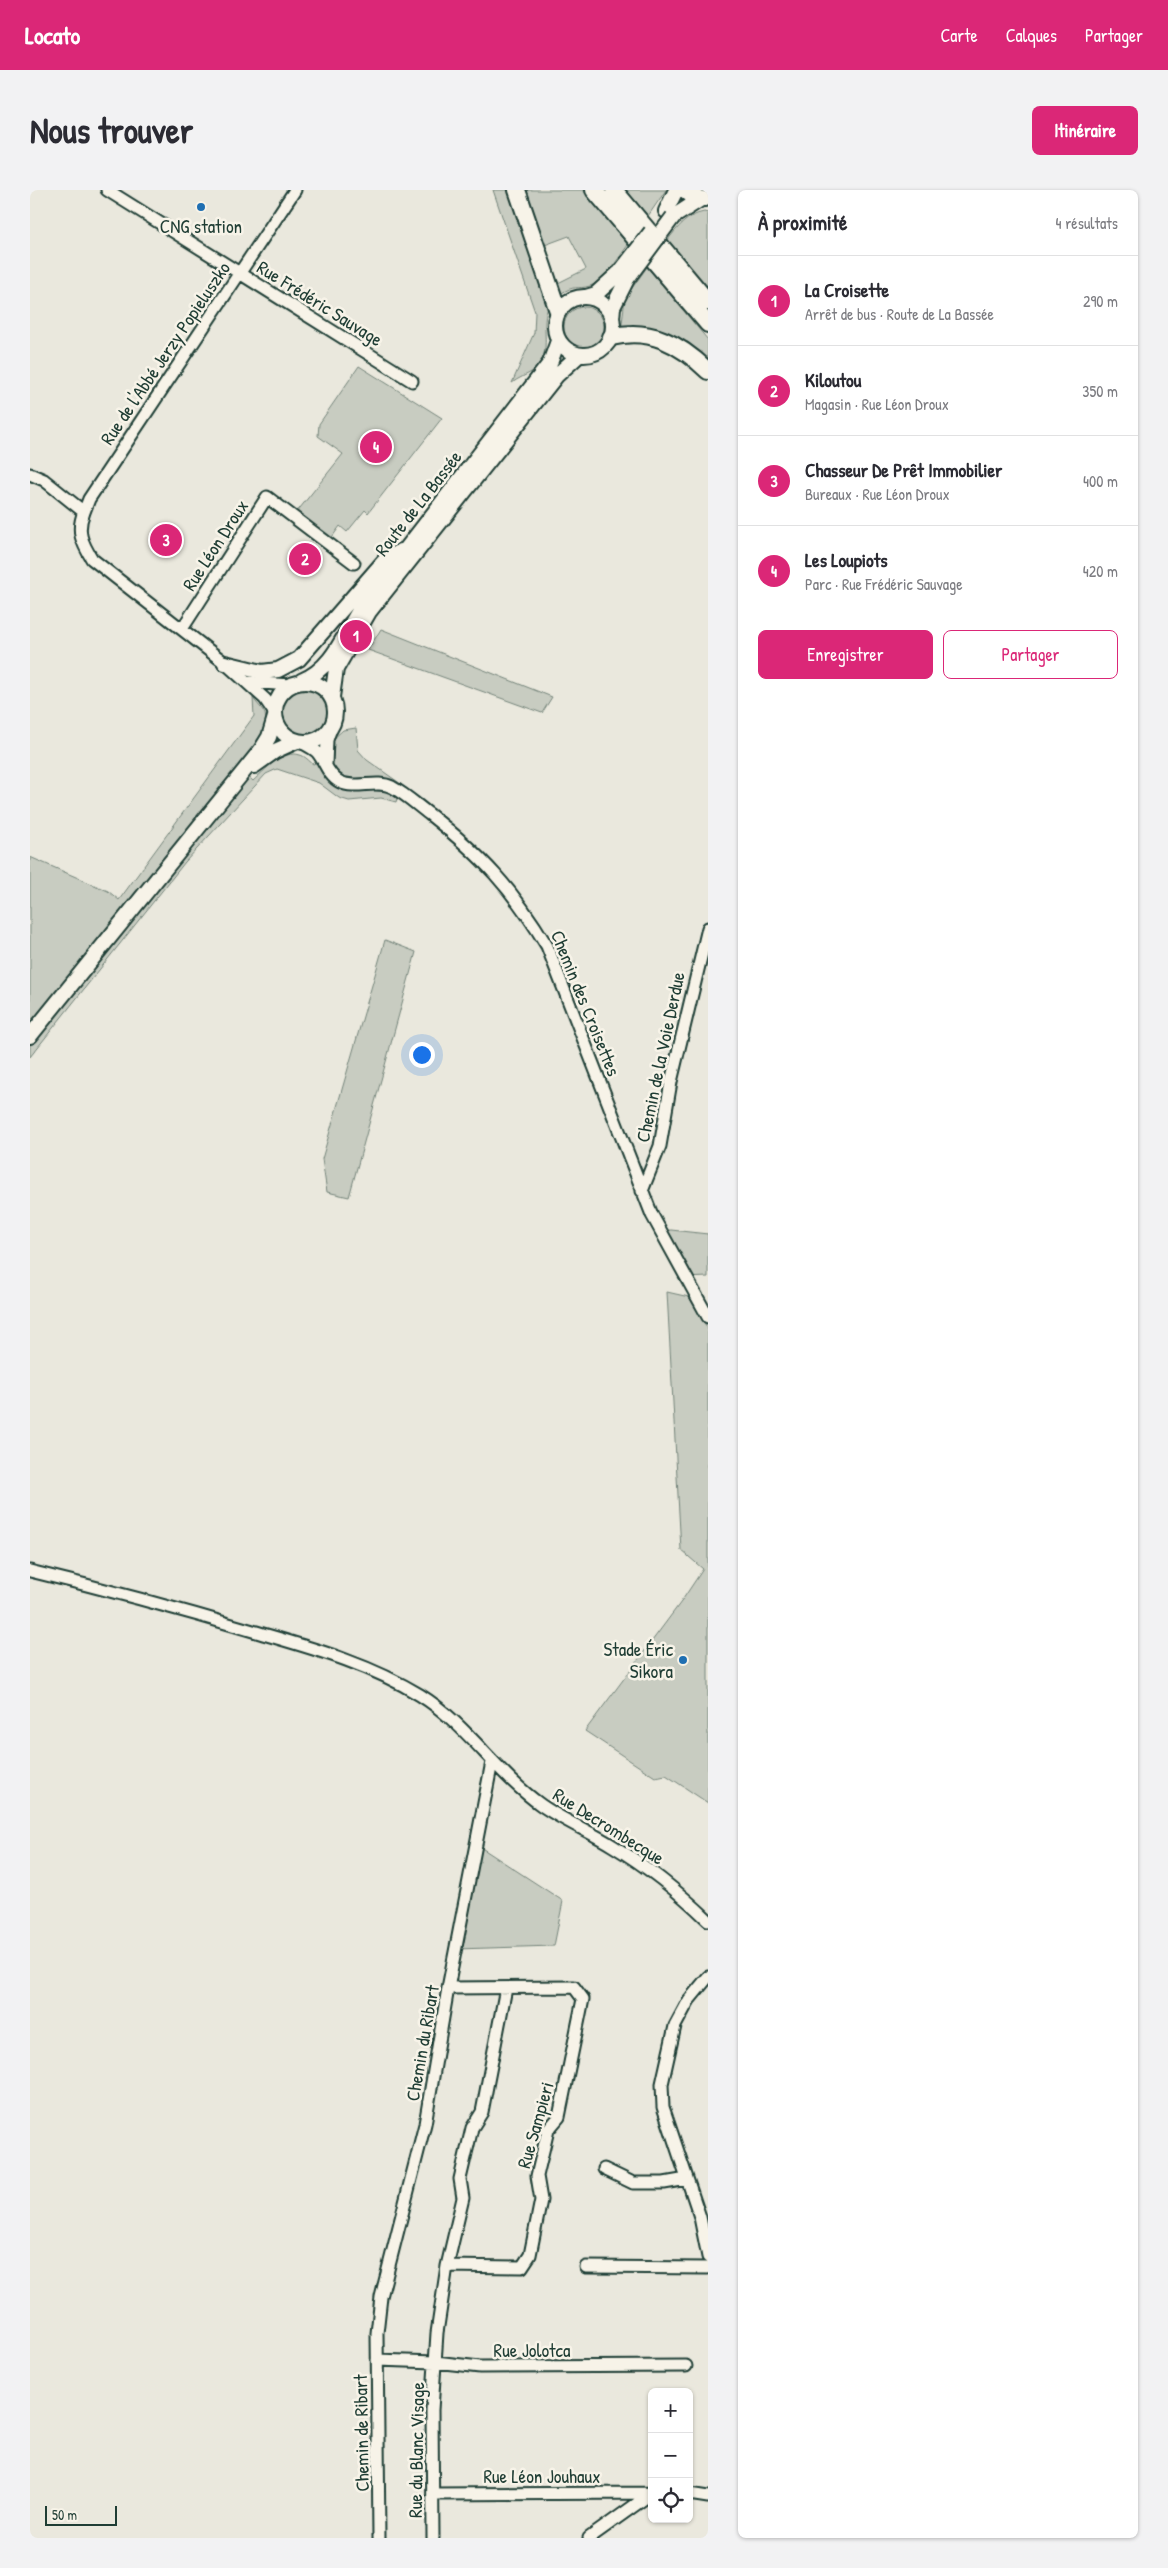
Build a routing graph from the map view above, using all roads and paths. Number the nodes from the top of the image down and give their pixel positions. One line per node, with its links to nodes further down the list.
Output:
1 (107, 190): 10 (street, Rue Frédéric Sauvage)
2 (295, 190): 10 (street, Rue de l'Abbé Jerzy Popieluszko)
3 (517, 190): 14 (highway)
4 (594, 190): 16 (highway)
5 (614, 190): 13 (highway)
6 (676, 190): 9 (main road)
7 (684, 190): 8 (main road)
8 (704, 199): 9 (main road)
9 (670, 214): 11 (main road, bridge)
10 (240, 273): 21 (street, Rue Frédéric Sauvage); 23 (street, Rue de l'Abbé Jerzy Popieluszko)
11 (624, 275): 12 (main road); 15 (main road)
12 (586, 296): 14 (main road); 15 (main road)
13 (708, 302)
14 (558, 311): 18 (main road)
15 (612, 319): 17 (main road)
16 (708, 324)
17 (611, 337): 19 (main road); 20 (highway)
18 (558, 340): 19 (main road); 24 (main road, Route de La Bassée)
19 (580, 355): 30 (main road, Route de La Bassée)
20 (708, 371)
21 (412, 381)
22 (30, 474): 23 (street)
23 (84, 512): 26 (street)
24 (406, 548): 27 (main road); 29 (main road, Route de La Bassée)
25 (354, 564): 26 (street, Rue Léon Droux)
26 (182, 629): 27 (street)
27 (225, 662): 28 (street)
28 (248, 682): 29 (street); 31 (street)
29 (296, 683): 30 (main road); 31 (main road)
30 (332, 697): 32 (main road)
31 (275, 715): 33 (main road); 35 (main road)
32 (331, 728): 33 (main road); 34 (street)
33 (299, 742): 34 (street, Chemin des Croisettes); 35 (main road)
34 (326, 764): 38 (street, Chemin des Croisettes)
35 (239, 777): 37 (main road)
36 (708, 928): 38 (street, Chemin de la Voie Derdue)
37 (30, 1036)
38 (642, 1191): 39 (street, Chemin des Croisettes)
39 (708, 1317)
40 (30, 1571): 41 (street, Rue Decrombecque)
41 (492, 1762): 42 (street, Rue Decrombecque); 44 (street, Chemin du Ribart)
42 (708, 1920)
43 (708, 1977): 47 (street)
44 (448, 1988): 45 (street, Rue Sampieri); 52 (street, Chemin du Ribart)
45 (506, 1988): 49 (street); 49 (street, Rue Sampieri)
46 (604, 2169): 47 (street)
47 (687, 2179): 48 (street)
48 (708, 2257)
49 (447, 2266): 54 (street)
50 (586, 2267): 51 (street)
51 (708, 2268)
52 (377, 2328): 53 (street, Chemin de Ribart)
53 (377, 2360): 54 (street, Rue Jolotca); 61 (street, Chemin de Ribart)
54 (435, 2362): 55 (street, Rue Jolotca); 57 (street, Rue du Blanc Visage)
55 (686, 2366)
56 (648, 2493): 57 (street, Rue Léon Jouhaux)
57 (432, 2494): 62 (street, Rue du Blanc Visage)
58 (693, 2495): 60 (street)
59 (648, 2496): 63 (street)
60 (708, 2497)
61 (379, 2538)
62 (433, 2538)
63 (589, 2538)

